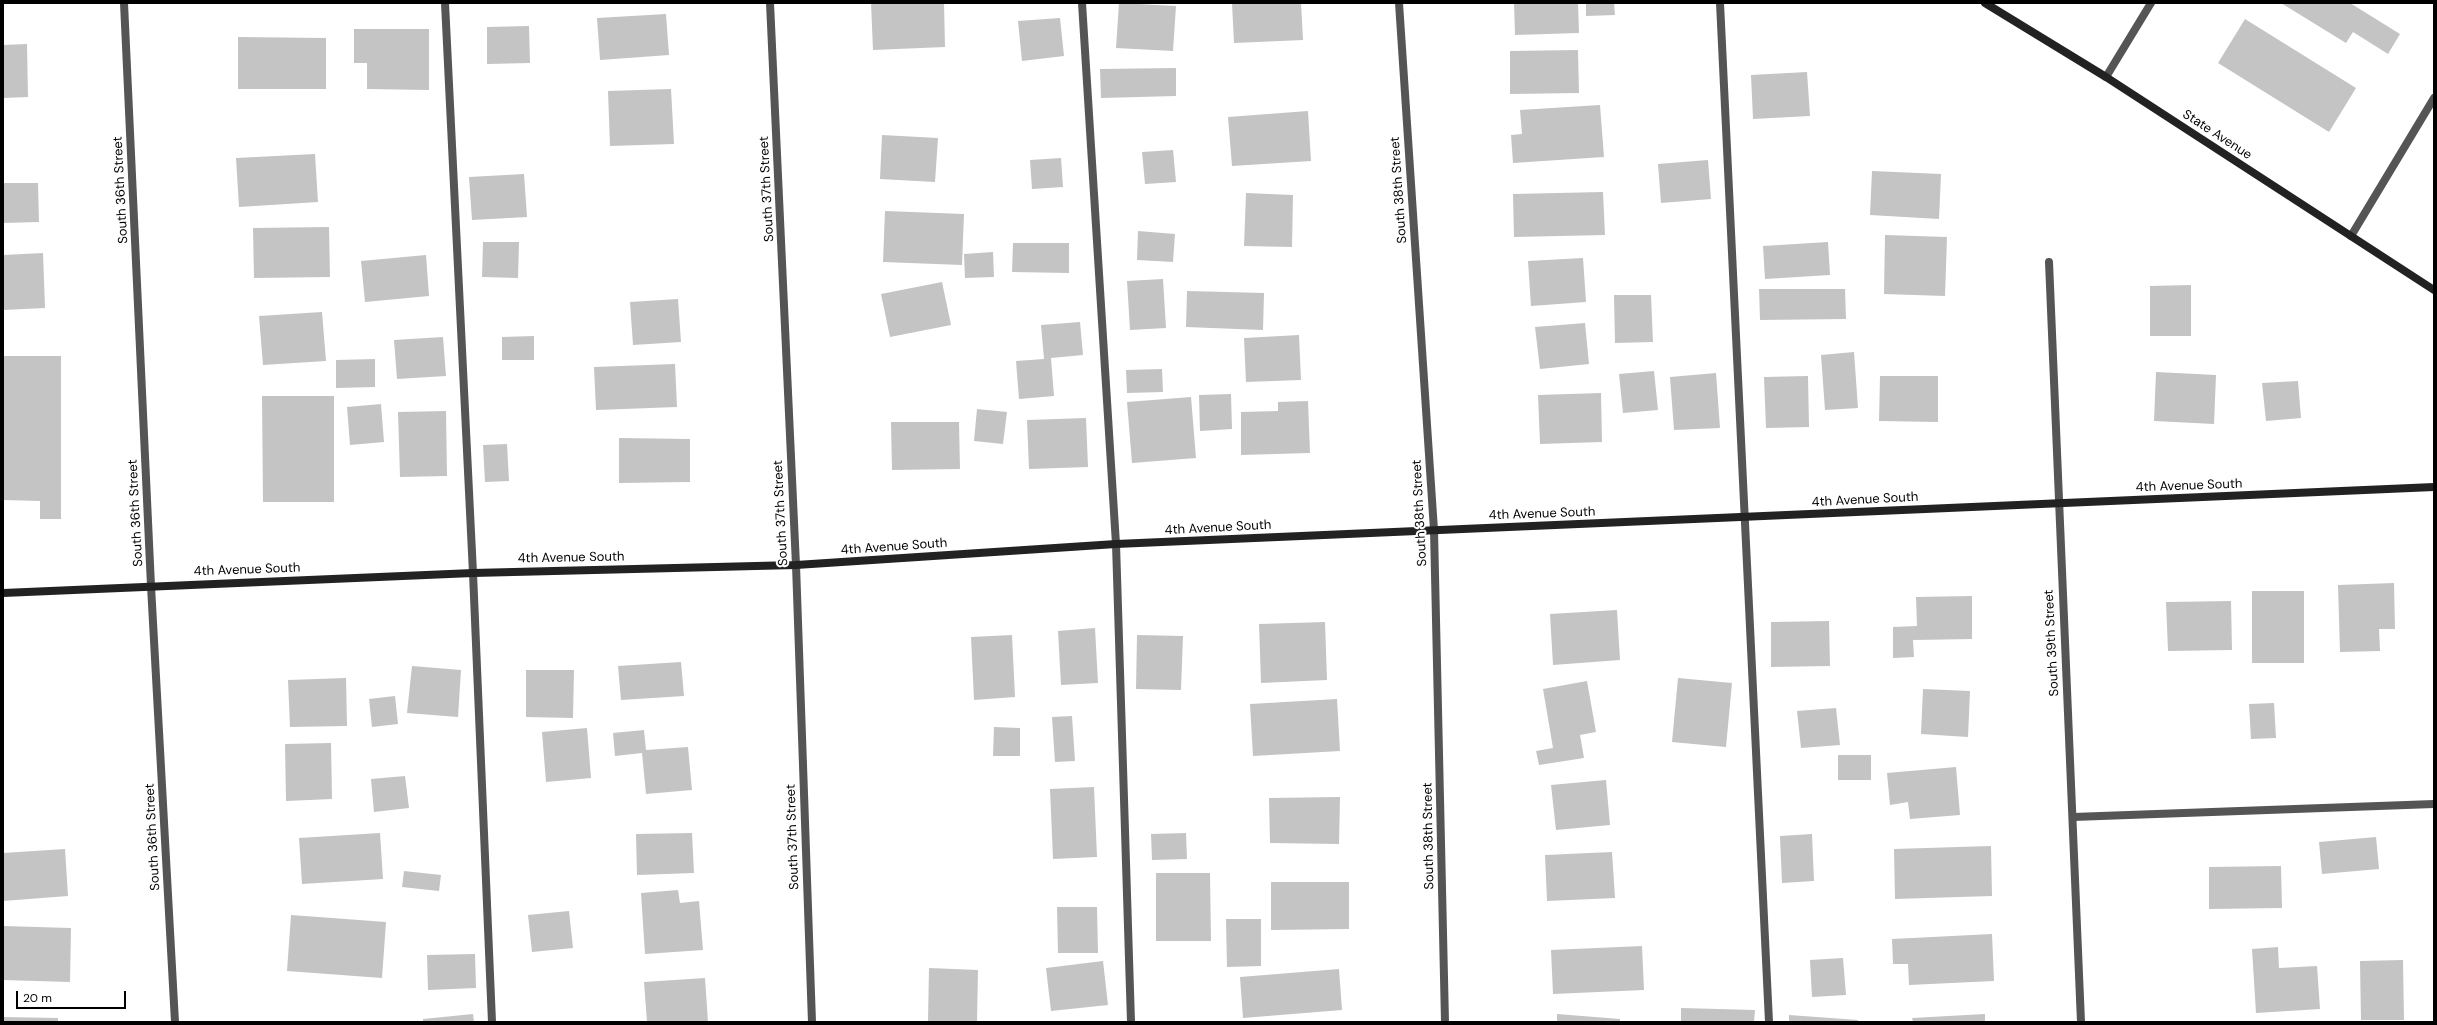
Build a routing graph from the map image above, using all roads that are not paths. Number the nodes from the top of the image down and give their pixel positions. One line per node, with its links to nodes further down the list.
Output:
1 (124, 3): 21 (street, South 36th Street)
2 (445, 3): 20 (street)
3 (770, 3): 19 (street, South 37th Street)
4 (1082, 3): 18 (street)
5 (1398, 3): 17 (street, South 38th Street)
6 (1720, 3): 16 (street)
7 (1985, 3): 9 (street, State Avenue)
8 (2151, 3): 9 (street)
9 (2106, 78): 11 (street, State Avenue)
10 (2434, 98): 11 (street)
11 (2351, 236): 13 (street, State Avenue)
12 (2049, 262): 15 (street, South 39th Street)
13 (2434, 290)
14 (2434, 487): 15 (street, 4th Avenue South)
15 (2058, 503): 16 (street, 4th Avenue South); 24 (street, South 39th Street)
16 (1746, 517): 17 (street, 4th Avenue South); 30 (street)
17 (1434, 530): 18 (street, 4th Avenue South); 29 (street, South 38th Street)
18 (1116, 544): 19 (street, 4th Avenue South); 28 (street)
19 (796, 565): 20 (street, 4th Avenue South); 27 (street, South 37th Street)
20 (473, 573): 21 (street, 4th Avenue South); 26 (street)
21 (151, 586): 22 (street, 4th Avenue South); 25 (street, South 36th Street)
22 (3, 593)
23 (2434, 804): 24 (street)
24 (2073, 817): 31 (street, South 39th Street)
25 (175, 1022)
26 (492, 1022)
27 (812, 1022)
28 (1130, 1022)
29 (1445, 1022)
30 (1769, 1022)
31 (2081, 1022)

